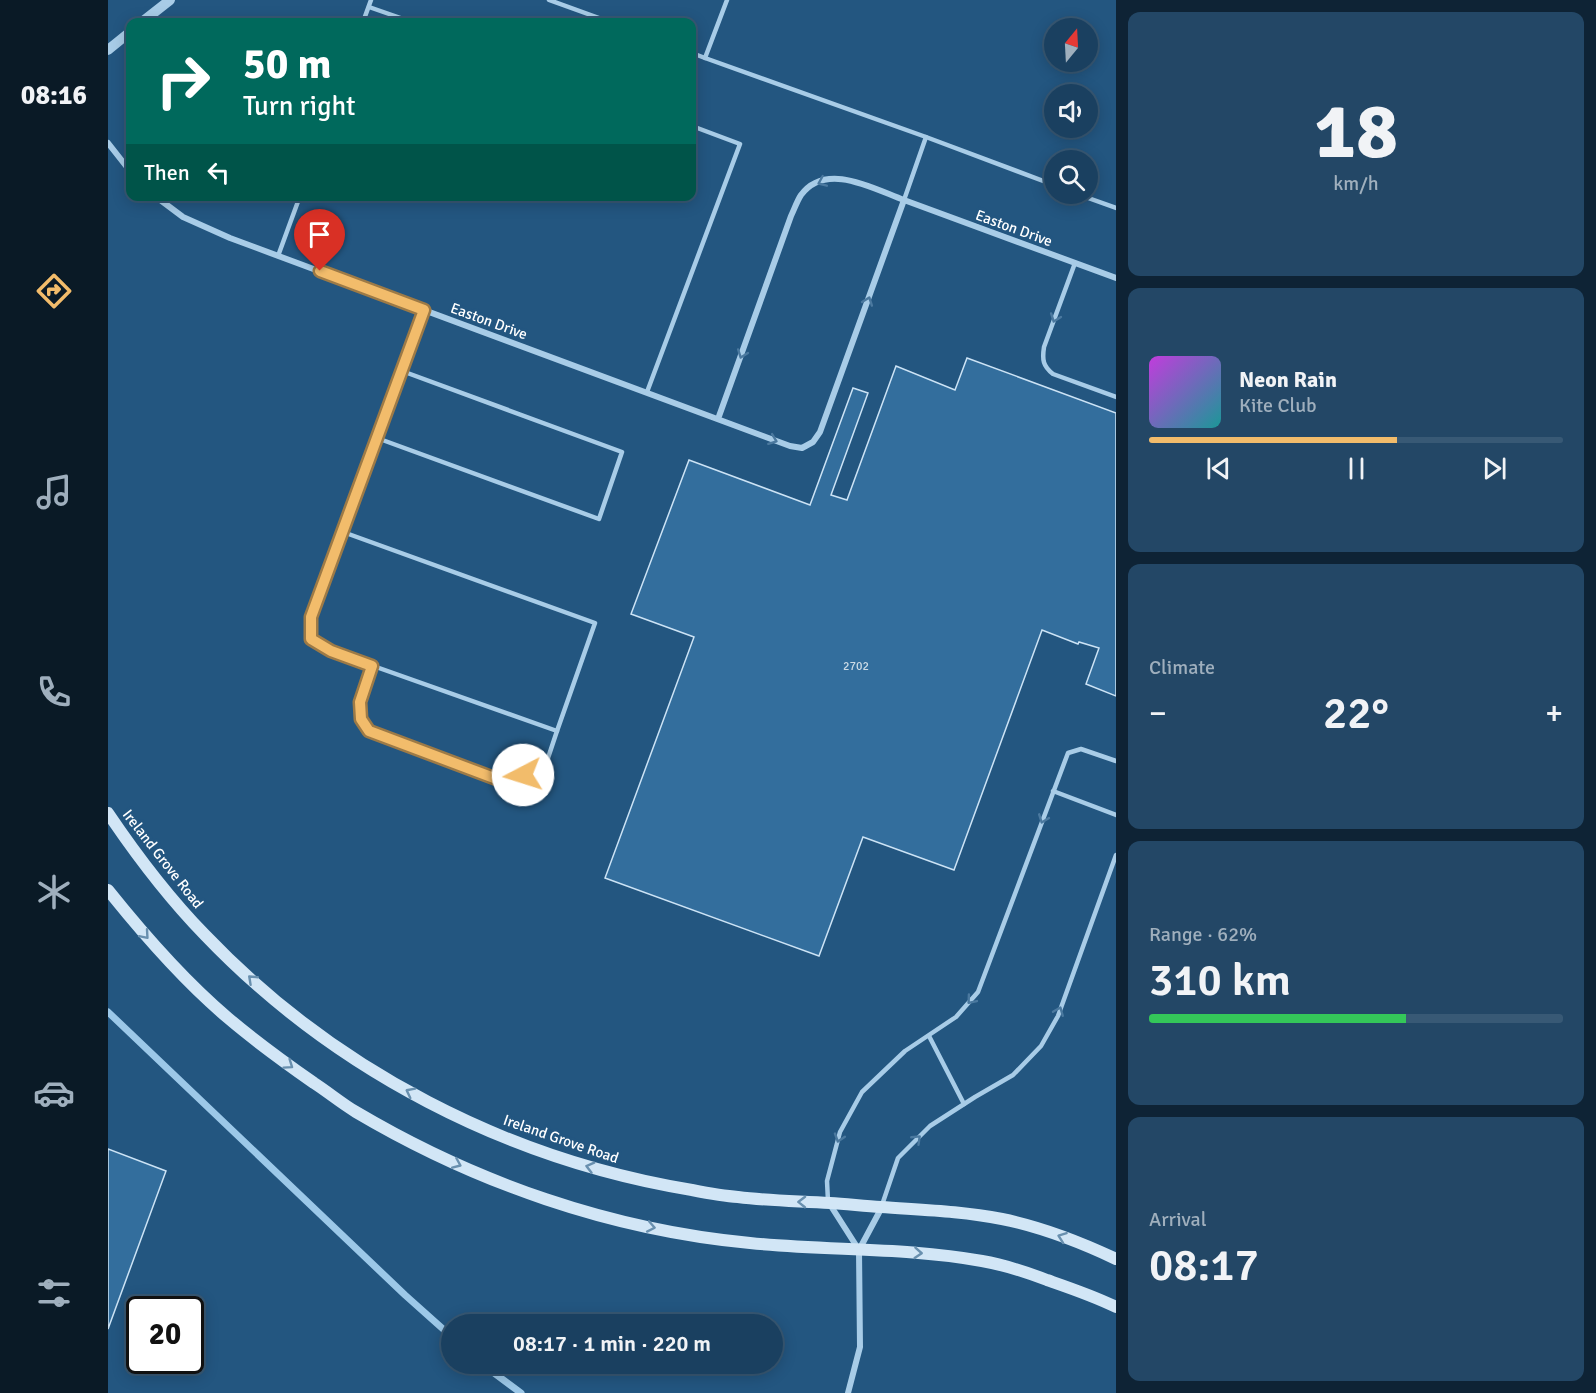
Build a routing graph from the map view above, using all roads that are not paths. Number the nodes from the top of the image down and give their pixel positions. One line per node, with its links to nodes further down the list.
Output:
1 (170, 0): 6 (street)
2 (371, 0): 5 (lane)
3 (549, 0): 9 (lane)
4 (727, 0): 13 (lane)
5 (369, 7): 7 (lane); 8 (lane)
6 (147, 18)
7 (365, 18)
8 (401, 18)
9 (599, 18)
10 (126, 35): 11 (street)
11 (108, 50)
12 (696, 55): 13 (lane)
13 (705, 58): 15 (lane)
14 (696, 128): 29 (lane)
15 (926, 137): 18 (lane); 19 (lane)
16 (108, 143): 17 (street)
17 (126, 166)
18 (1044, 181)
19 (904, 200): 25 (street, Easton Drive); 31 (street, Easton Drive, one-way to 31); 31 (street, Easton Drive, one-way to 19)
20 (162, 201): 24 (street, Easton Drive)
21 (298, 201): 24 (lane)
22 (1098, 202): 23 (lane)
23 (1116, 208)
24 (278, 256): 27 (street, Easton Drive)
25 (1076, 263): 26 (street, Easton Drive); 30 (lane, one-way to 30)
26 (1116, 278)
27 (424, 310): 28 (lane); 29 (street, Easton Drive)
28 (402, 371): 32 (lane); 32 (lane)
29 (647, 392): 31 (street, Easton Drive)
30 (1116, 397)
31 (718, 419)
32 (377, 438): 33 (lane)
33 (343, 532): 34 (lane); 35 (lane)
34 (372, 666): 35 (lane); 35 (lane)
35 (557, 731)
36 (1116, 761): 37 (lane)
37 (1053, 791): 39 (lane); 42 (lane, one-way to 42)
38 (108, 813): 44 (main road, Ireland Grove Road, one-way to 38)
39 (1116, 815)
40 (1116, 855): 43 (lane, one-way to 40)
41 (108, 890): 46 (main road, one-way to 46)
42 (929, 1035): 43 (lane); 44 (lane, one-way to 44)
43 (964, 1104): 45 (lane, one-way to 43)
44 (829, 1203): 45 (main road, Ireland Grove Road); 46 (street)
45 (882, 1207): 46 (street); 47 (main road, Ireland Grove Road, one-way to 45)
46 (860, 1250): 48 (main road, one-way to 48); 49 (street)
47 (1116, 1259)
48 (1116, 1307)
49 (848, 1393)

